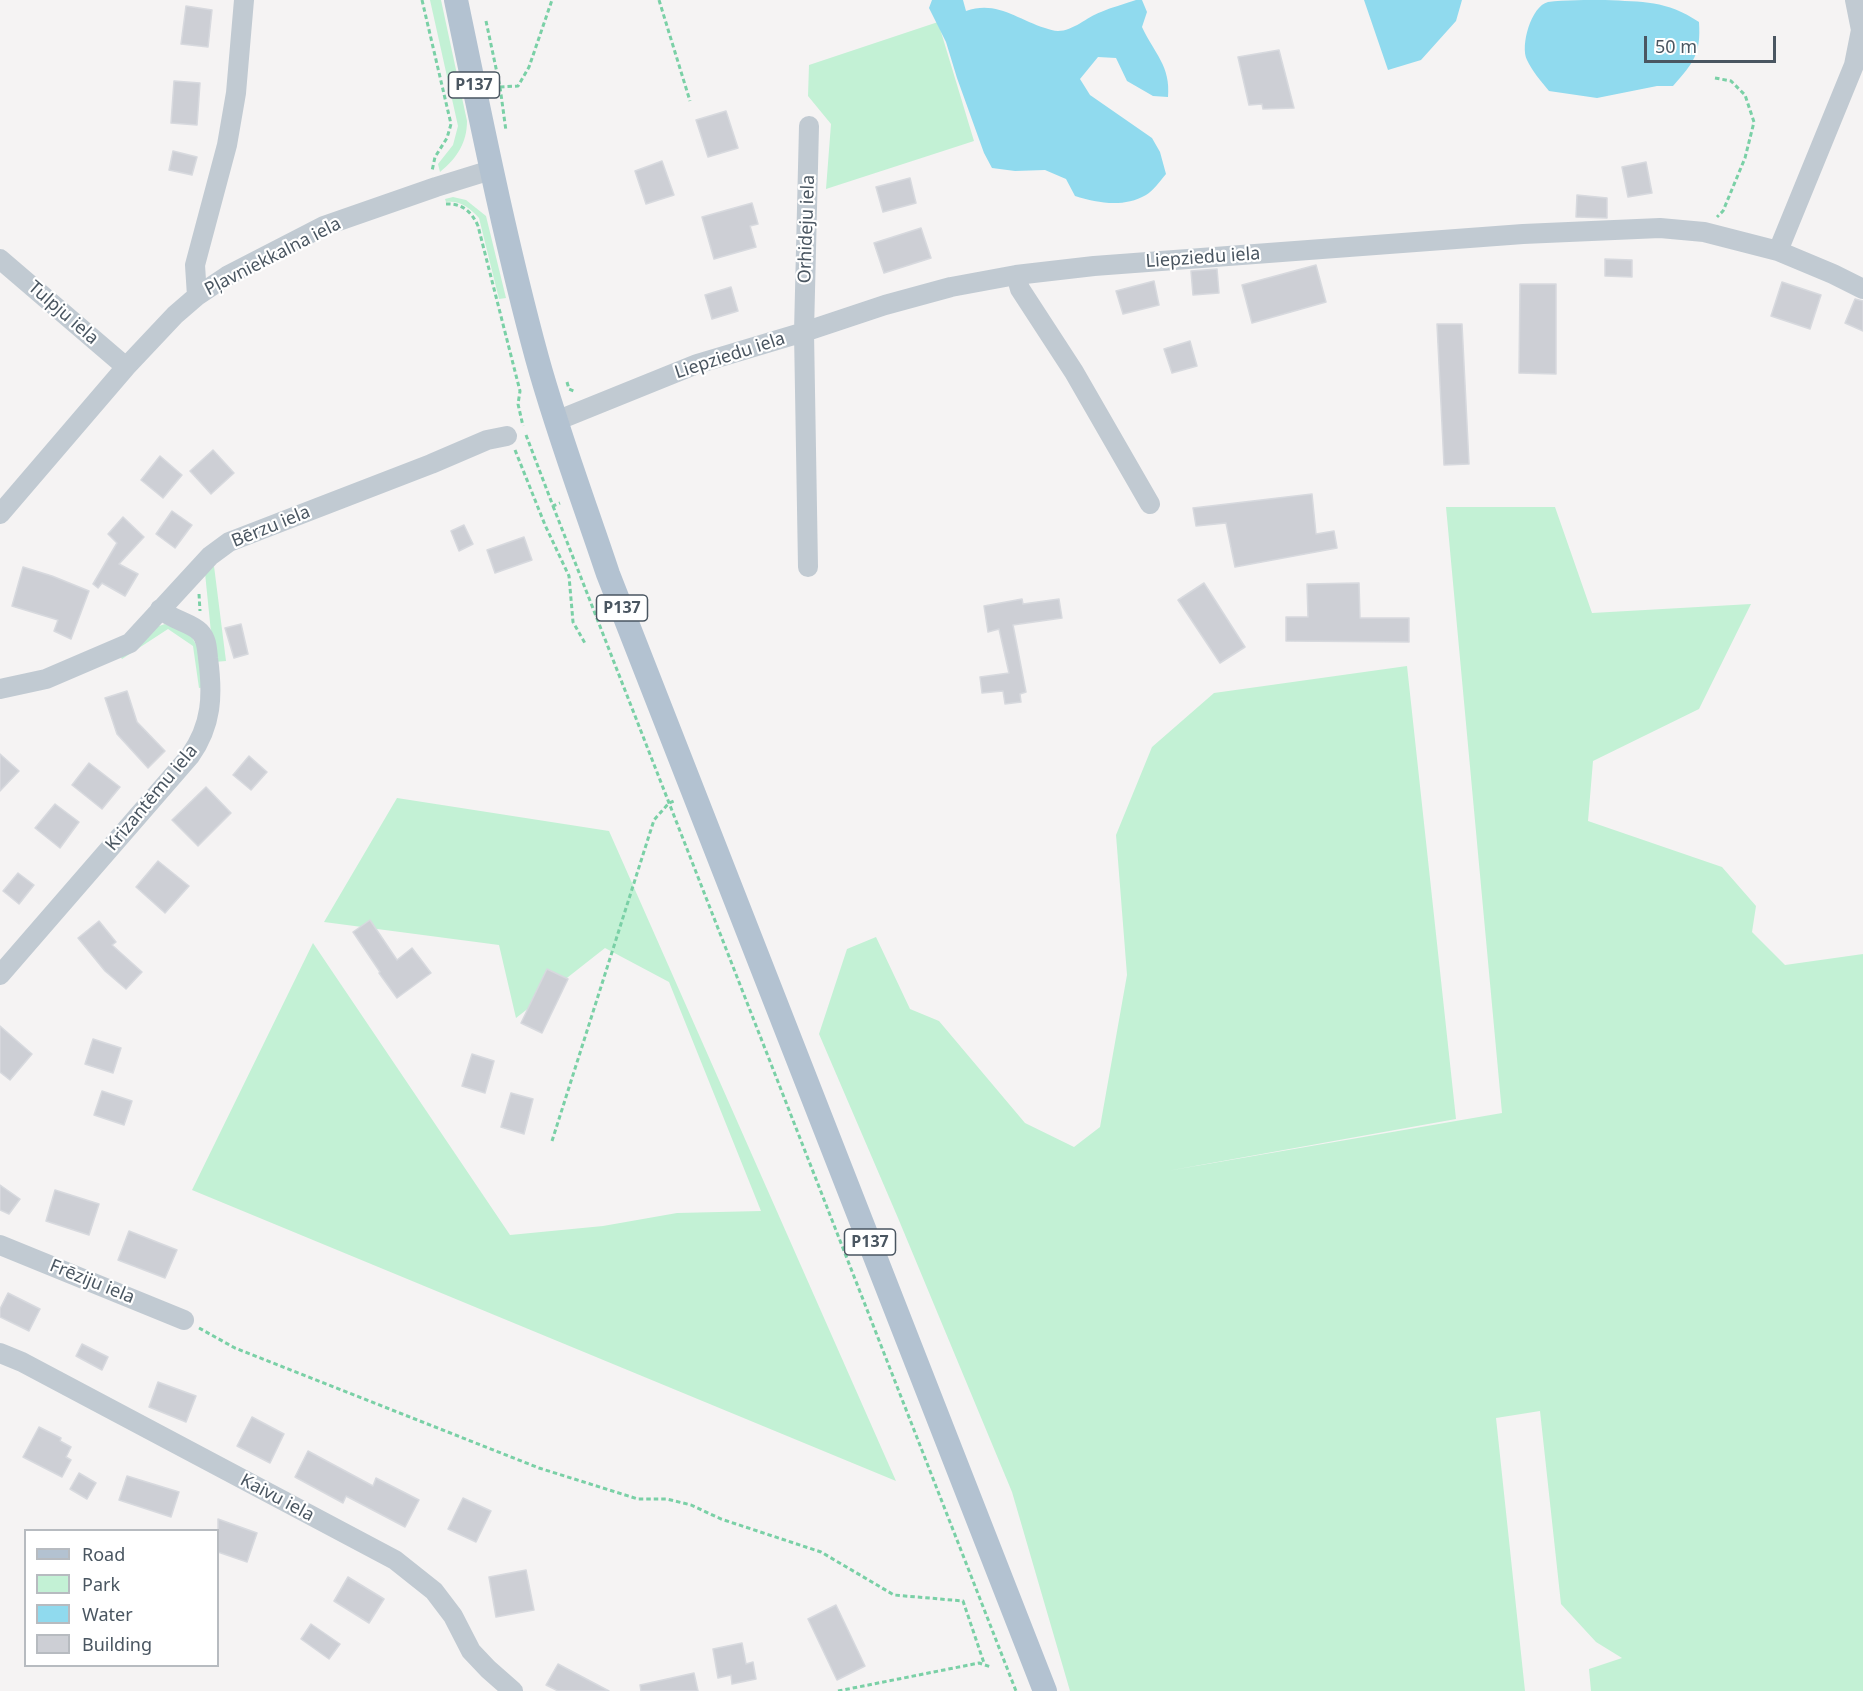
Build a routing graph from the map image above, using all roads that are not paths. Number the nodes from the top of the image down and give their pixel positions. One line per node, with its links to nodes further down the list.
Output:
1 (244, 0): 10 (street)
2 (456, 0): 5 (main road, P137)
3 (1855, 0): 6 (street)
4 (809, 126): 11 (street, Orhideju iela)
5 (491, 170): 10 (street, Pļavniekkalna iela); 13 (main road, P137)
6 (1778, 251): 8 (street, Liepziedu iela); 9 (street, Liepziedu iela)
7 (0, 259): 12 (street, Tulpju iela)
8 (1016, 275): 11 (street, Liepziedu iela); 15 (street)
9 (1863, 290)
10 (197, 296): 12 (street, Pļavniekkalna iela)
11 (804, 332): 13 (street, Liepziedu iela); 17 (street, Orhideju iela)
12 (126, 368): 16 (street, Pļavniekkalna iela)
13 (556, 421): 25 (main road, P137)
14 (507, 436): 18 (street, Bērzu iela)
15 (1150, 504)
16 (0, 514)
17 (808, 567)
18 (160, 609): 19 (street, Bērzu iela); 20 (street, Krizantēmu iela)
19 (0, 689)
20 (0, 975)
21 (0, 1245): 22 (street, Frēziju iela)
22 (184, 1320)
23 (0, 1353): 24 (street, Kaivu iela)
24 (513, 1691)
25 (1045, 1691)

